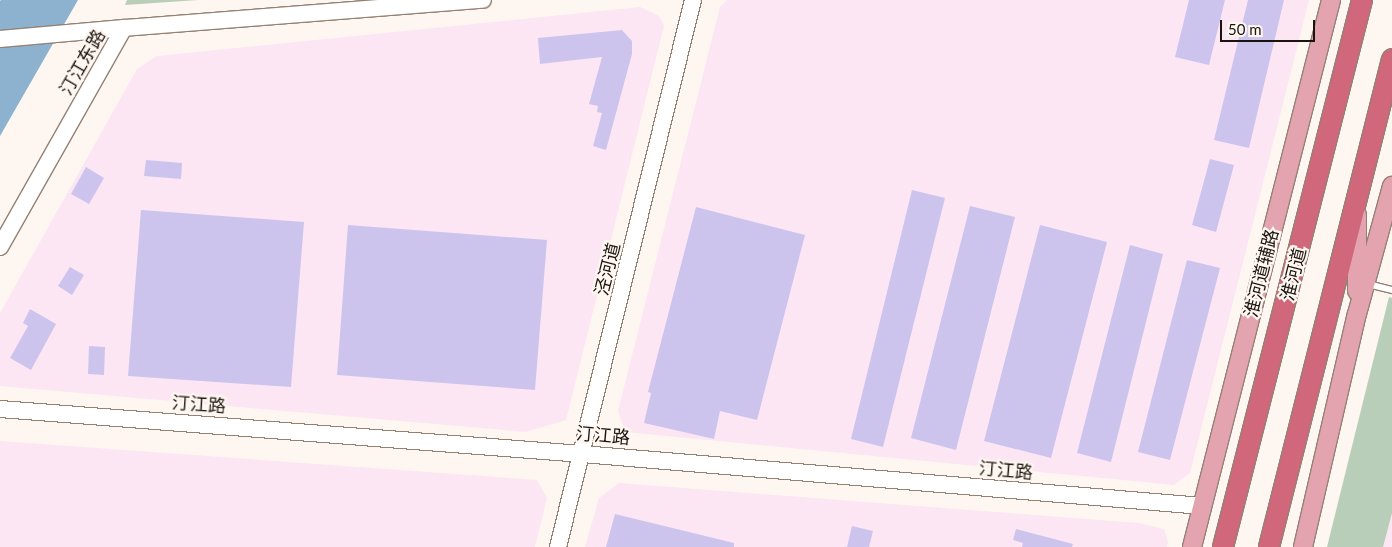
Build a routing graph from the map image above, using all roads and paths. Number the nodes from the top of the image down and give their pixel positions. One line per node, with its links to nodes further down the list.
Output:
1 (483, 0): 5 (street, 汀江东路)
2 (693, 0): 15 (street, 泾河道)
3 (1331, 0): 16 (main road, 淮河道辅路)
4 (1362, 0): 19 (highway, 淮河道)
5 (124, 28): 6 (street); 10 (street, 汀江东路)
6 (0, 39)
7 (1392, 59): 9 (highway)
8 (1392, 186): 11 (main road)
9 (1357, 204): 13 (main road); 20 (highway)
10 (0, 247)
11 (1366, 283): 12 (lane); 13 (main road)
12 (1392, 290)
13 (1357, 314): 21 (main road)
14 (0, 409): 15 (street, 汀江路)
15 (582, 454): 16 (street, 汀江路); 17 (street, 泾河道)
16 (1202, 506): 18 (main road, 淮河道辅路)
17 (558, 547)
18 (1192, 547)
19 (1223, 547)
20 (1269, 547)
21 (1303, 547)

